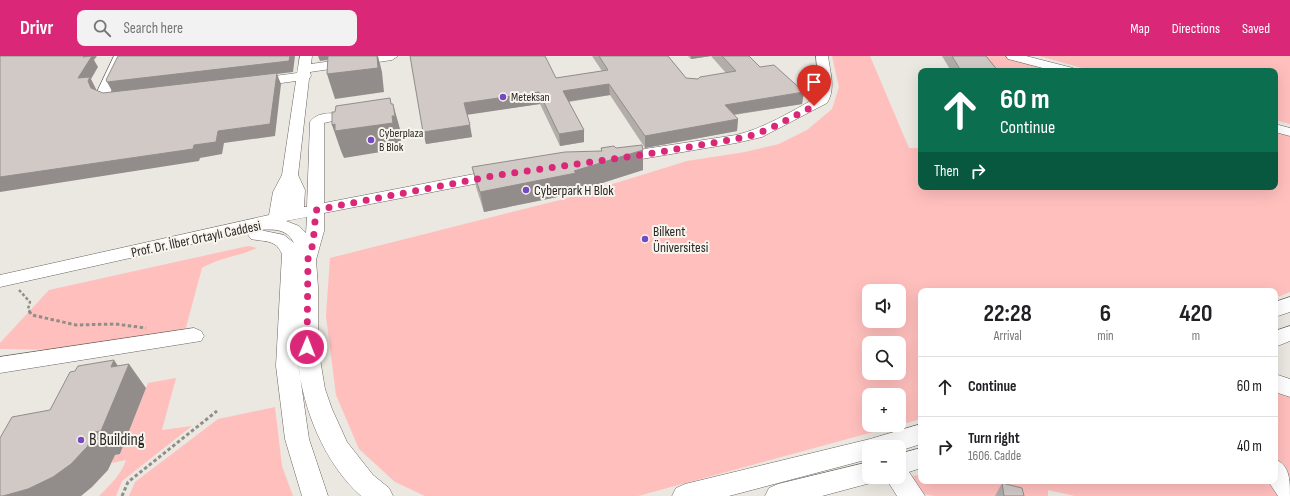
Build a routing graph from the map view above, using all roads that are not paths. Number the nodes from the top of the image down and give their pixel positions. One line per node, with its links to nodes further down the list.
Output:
1 (120, 56): 9 (street)
2 (392, 56): 5 (street)
3 (822, 56): 13 (street)
4 (1012, 56): 7 (street)
5 (371, 58): 6 (street)
6 (305, 67): 8 (street); 15 (street)
7 (1057, 68)
8 (242, 84)
9 (136, 98)
10 (332, 116): 16 (street)
11 (1278, 129): 12 (street)
12 (1290, 132)
13 (604, 159)
14 (513, 172): 16 (street)
15 (290, 175): 17 (street); 18 (street)
16 (316, 210): 17 (street); 20 (street)
17 (295, 214): 18 (street)
18 (277, 218): 19 (street)
19 (251, 225): 20 (street, Prof. Dr. İlber Ortaylı Caddesi); 21 (street, Prof. Dr. İlber Ortaylı Caddesi)
20 (308, 259): 41 (street, Prof. Dr. İlber Ortaylı Caddesi)
21 (6, 287): 40 (street, Prof. Dr. İlber Ortaylı Caddesi)
22 (1290, 304): 23 (street)
23 (1278, 309)
24 (1290, 333): 26 (street)
25 (194, 336): 27 (street)
26 (1278, 338)
27 (0, 365)
28 (1278, 384): 29 (street)
29 (1290, 388)
30 (918, 435): 31 (street)
31 (901, 440)
32 (862, 451): 38 (street)
33 (918, 459): 34 (street)
34 (906, 463)
35 (1278, 474): 39 (street)
36 (862, 475): 43 (street)
37 (903, 484): 44 (street)
38 (735, 490): 42 (street)
39 (1290, 492)
40 (315, 496)
41 (380, 496)
42 (685, 496)
43 (778, 496)
44 (912, 496)

